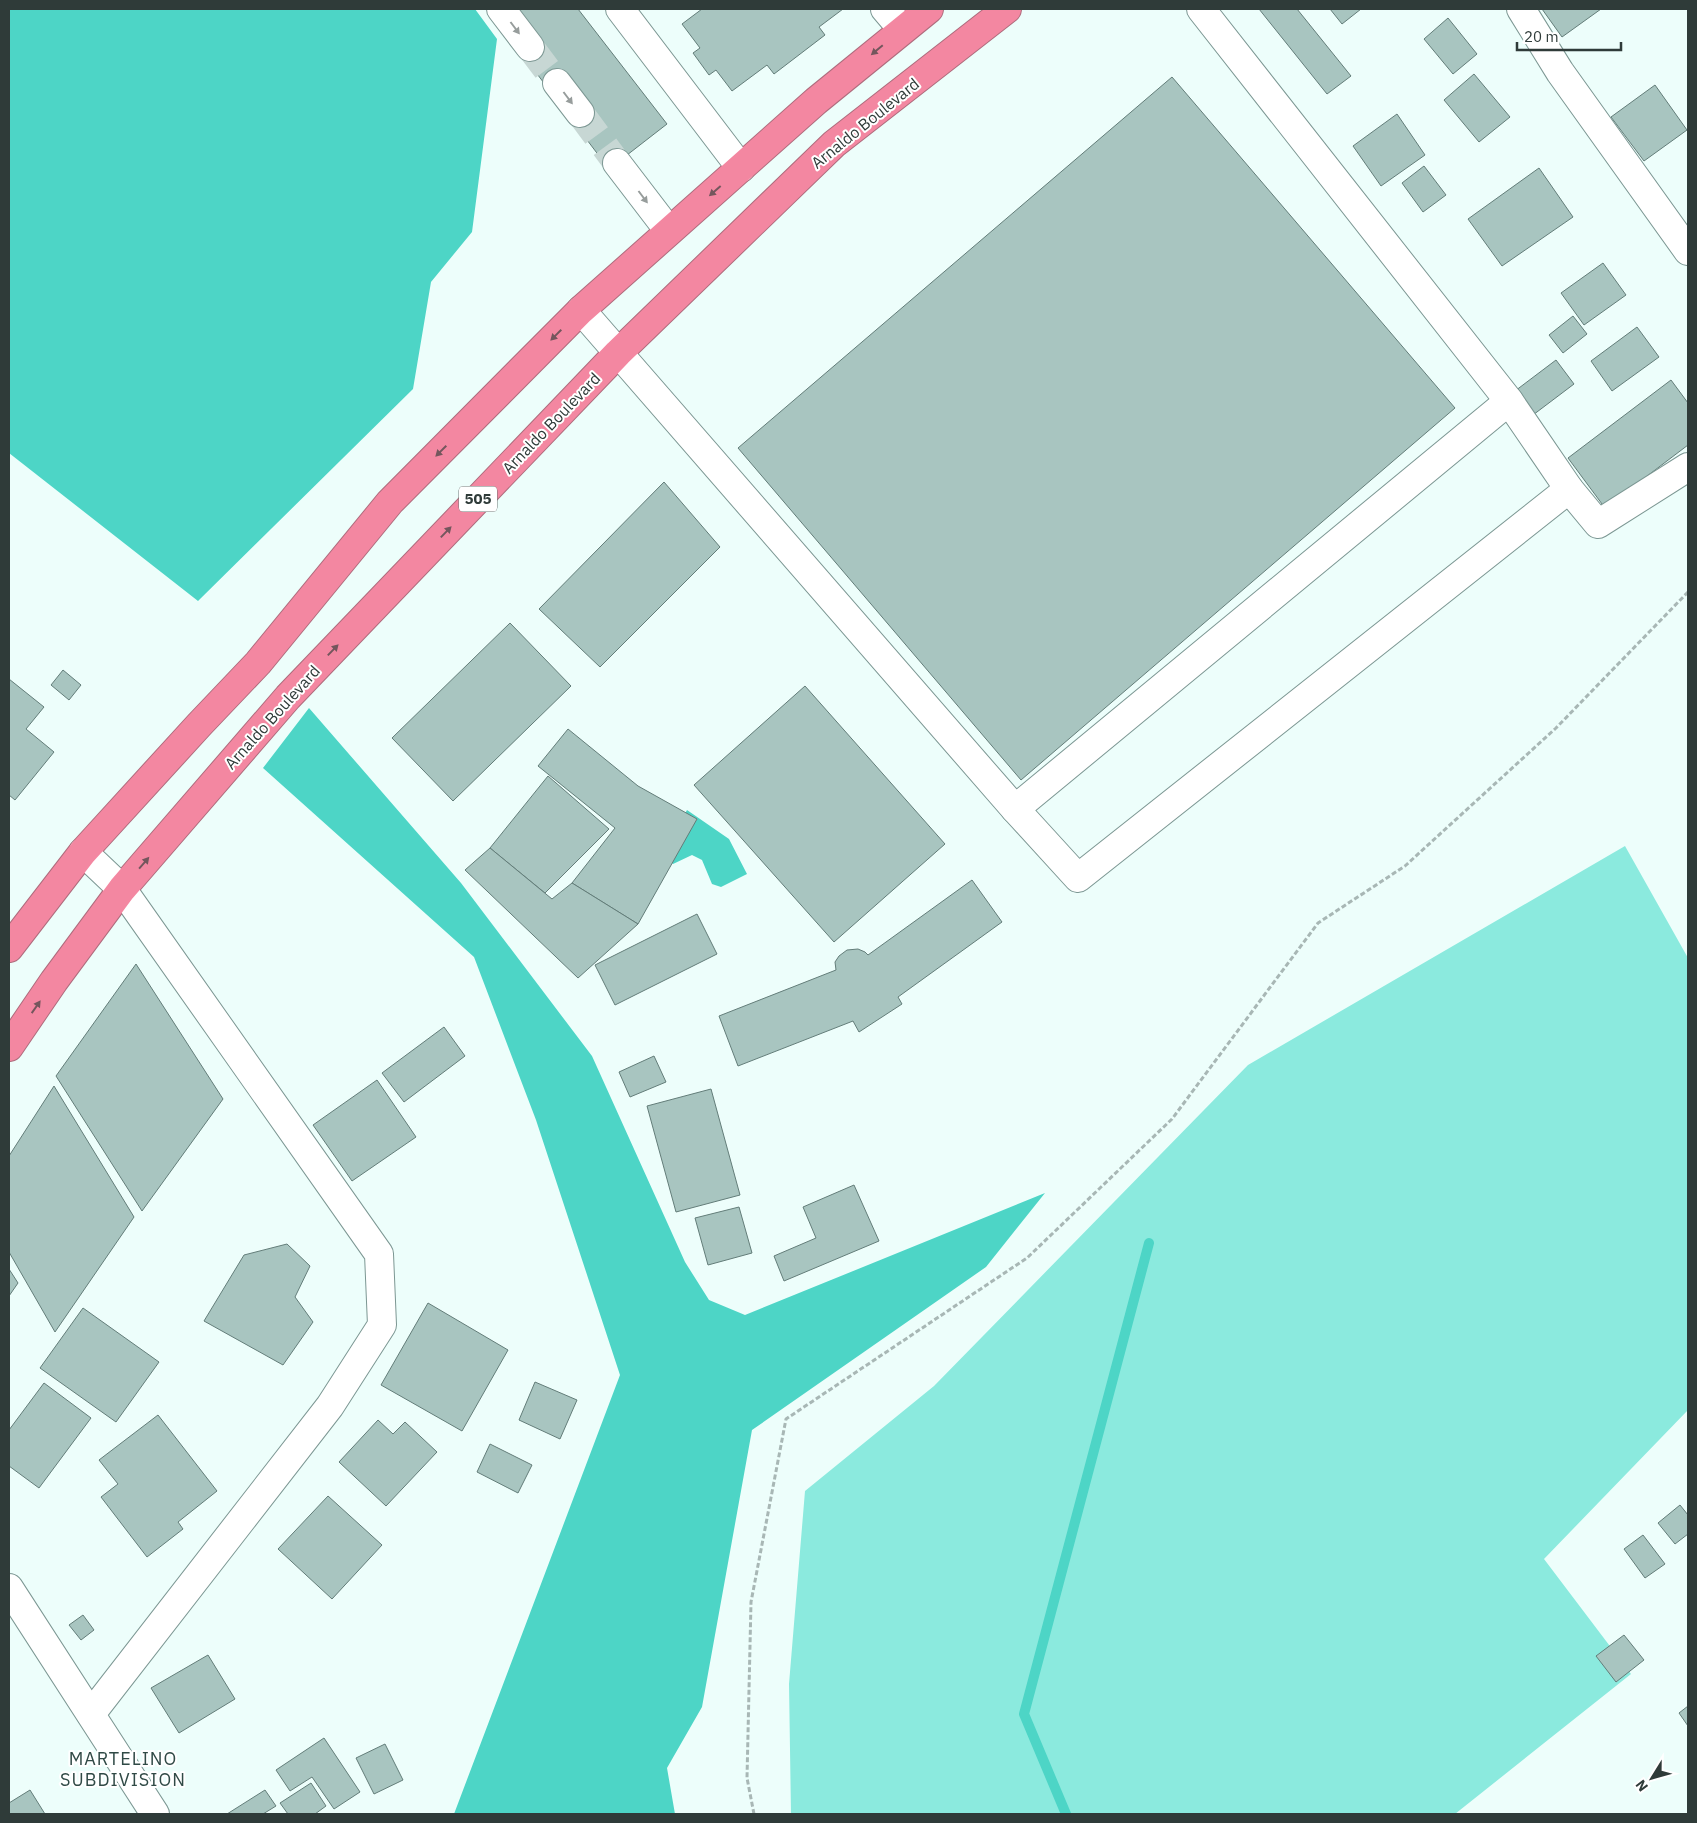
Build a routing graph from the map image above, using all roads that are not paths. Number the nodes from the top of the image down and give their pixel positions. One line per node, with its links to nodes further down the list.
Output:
1 (501, 9): 8 (street, one-way to 8)
2 (620, 9): 12 (street)
3 (929, 9): 7 (highway)
4 (1007, 9): 16 (highway, Arnaldo Boulevard / 505)
5 (1201, 9): 17 (street)
6 (1521, 9): 14 (street)
7 (894, 19): 12 (highway, one-way to 12)
8 (530, 47)
9 (557, 83): 10 (street, one-way to 10)
10 (580, 113)
11 (617, 163): 13 (street, one-way to 13)
12 (741, 168): 13 (highway, one-way to 13)
13 (669, 231): 15 (highway)
14 (1688, 250)
15 (581, 310): 16 (street); 21 (highway, one-way to 21)
16 (618, 353): 20 (street); 22 (highway, Arnaldo Boulevard / 505, one-way to 16)
17 (1509, 401): 19 (street); 20 (street)
18 (1688, 467): 19 (street)
19 (1569, 489): 20 (street)
20 (1015, 809)
21 (83, 852): 22 (street); 23 (highway)
22 (122, 890): 24 (highway, Arnaldo Boulevard / 505, one-way to 22); 26 (street)
23 (9, 948)
24 (9, 1047)
25 (9, 1588): 26 (street)
26 (91, 1714): 27 (street)
27 (155, 1814)

